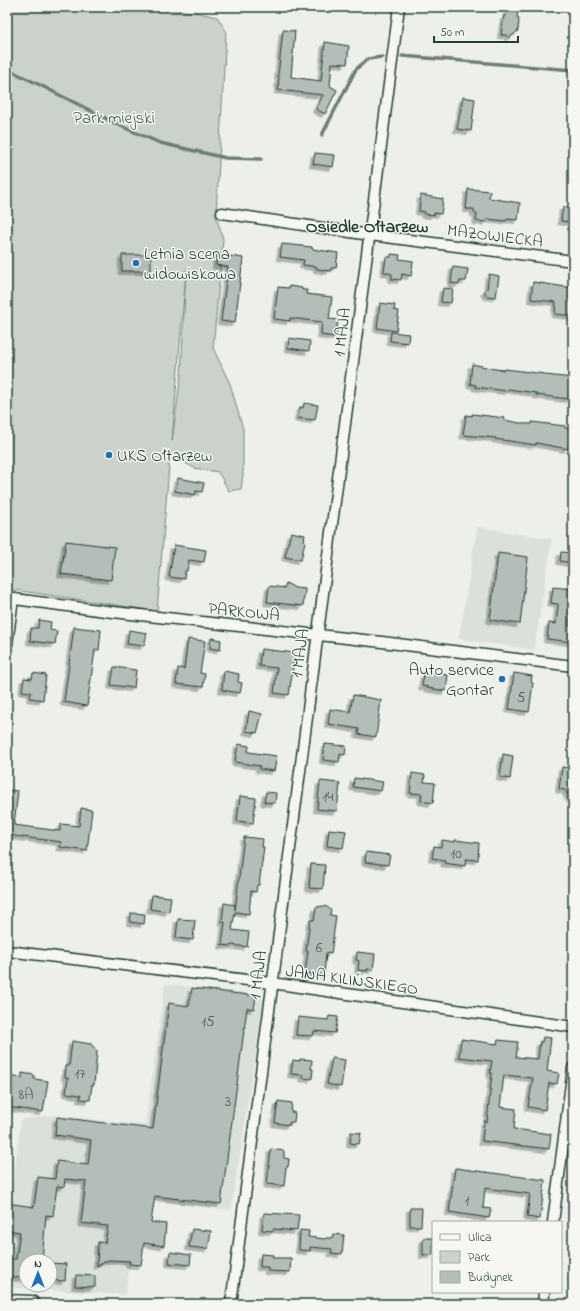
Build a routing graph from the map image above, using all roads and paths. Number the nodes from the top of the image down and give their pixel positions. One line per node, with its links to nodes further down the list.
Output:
1 (399, 7): 3 (street, 1 MAJA)
2 (222, 213): 3 (street, MAZOWIECKA)
3 (370, 235): 4 (street, MAZOWIECKA); 6 (street, 1 MAJA)
4 (573, 261)
5 (10, 598): 6 (street, PARKOWA); 7 (street)
6 (318, 635): 8 (street, PARKOWA); 10 (street, 1 MAJA)
7 (7, 644)
8 (573, 666)
9 (7, 951): 10 (street, JANA KILIŃSKIEGO)
10 (272, 983): 11 (street, JANA KILIŃSKIEGO); 17 (street, 1 MAJA)
11 (573, 1027)
12 (573, 1068): 13 (street)
13 (553, 1221)
14 (544, 1293): 18 (street)
15 (7, 1303): 16 (main road)
16 (31, 1304)
17 (231, 1304)
18 (543, 1304)

